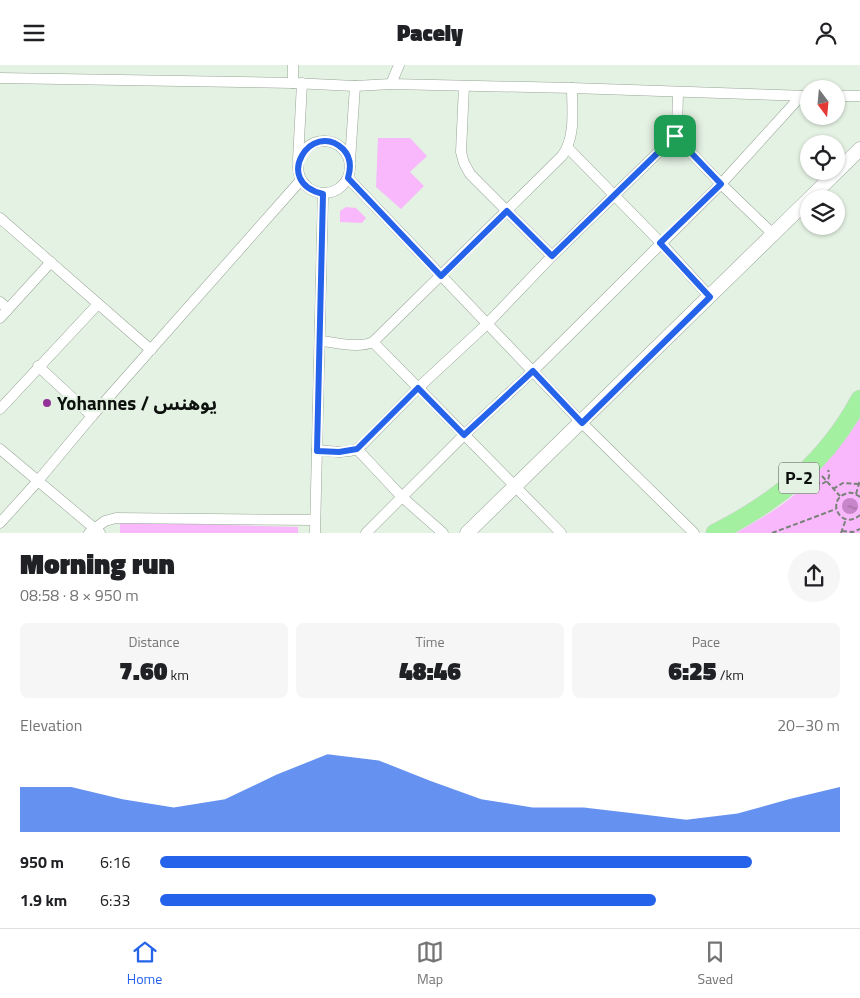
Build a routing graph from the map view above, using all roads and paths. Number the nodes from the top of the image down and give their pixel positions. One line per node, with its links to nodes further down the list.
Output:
1 (293, 65): 4 (street)
2 (399, 65): 5 (street)
3 (0, 78): 4 (street)
4 (298, 83): 6 (street); 17 (street)
5 (391, 84): 6 (street); 7 (street)
6 (354, 86): 18 (street)
7 (464, 86): 8 (street); 26 (street)
8 (572, 87): 9 (street); 15 (street)
9 (678, 92): 10 (street); 14 (street)
10 (800, 96)
11 (845, 96): 12 (street)
12 (860, 96)
13 (800, 101): 21 (street)
14 (675, 136): 21 (street); 24 (street)
15 (568, 148): 24 (street); 26 (street)
16 (860, 149): 22 (street)
17 (298, 164): 18 (street); 20 (street)
18 (350, 165): 19 (street)
19 (348, 178): 23 (street); 32 (street)
20 (301, 180): 23 (street); 40 (street)
21 (721, 184): 28 (street); 29 (street)
22 (818, 190)
23 (323, 194): 38 (street)
24 (614, 195): 29 (street); 30 (street)
25 (800, 208): 28 (street)
26 (507, 211): 30 (street); 32 (street)
27 (0, 218): 31 (street)
28 (773, 234): 33 (street)
29 (660, 243): 33 (street); 42 (street)
30 (552, 256): 37 (street)
31 (51, 262): 34 (street); 35 (street)
32 (441, 276): 37 (street); 39 (street)
33 (710, 297): 47 (street)
34 (98, 304): 40 (street); 41 (street)
35 (4, 306): 36 (street)
36 (0, 318)
37 (487, 324): 42 (street); 43 (street)
38 (320, 341): 39 (street); 51 (street)
39 (373, 342): 43 (street)
40 (151, 350): 46 (street)
41 (38, 366): 45 (street); 46 (street)
42 (533, 371): 47 (street); 48 (street)
43 (418, 388): 48 (street); 50 (street)
44 (860, 399): 76 (highway, P-2)
45 (0, 409)
46 (92, 416): 54 (street)
47 (582, 423): 56 (street); 75 (street)
48 (464, 435): 56 (street); 59 (street)
49 (0, 449): 54 (street)
50 (357, 449): 51 (street); 59 (street)
51 (317, 451): 65 (street)
52 (818, 472): 57 (path)
53 (860, 480): 55 (path)
54 (37, 482): 66 (street); 68 (street)
55 (860, 484): 57 (path); 58 (path)
56 (515, 487): 73 (street); 74 (street)
57 (833, 489): 60 (path)
58 (856, 494): 60 (path); 61 (path)
59 (402, 497): 71 (street); 72 (street)
60 (840, 497): 62 (path)
61 (860, 497)
62 (836, 509): 64 (path); 77 (path)
63 (860, 515): 64 (path)
64 (846, 519): 69 (path)
65 (315, 520): 68 (street); 70 (street)
66 (0, 523)
67 (860, 529): 69 (path)
68 (95, 531)
69 (842, 532)
70 (315, 533)
71 (366, 533)
72 (444, 533)
73 (467, 533)
74 (562, 533)
75 (694, 533)
76 (715, 533)
77 (772, 533)

